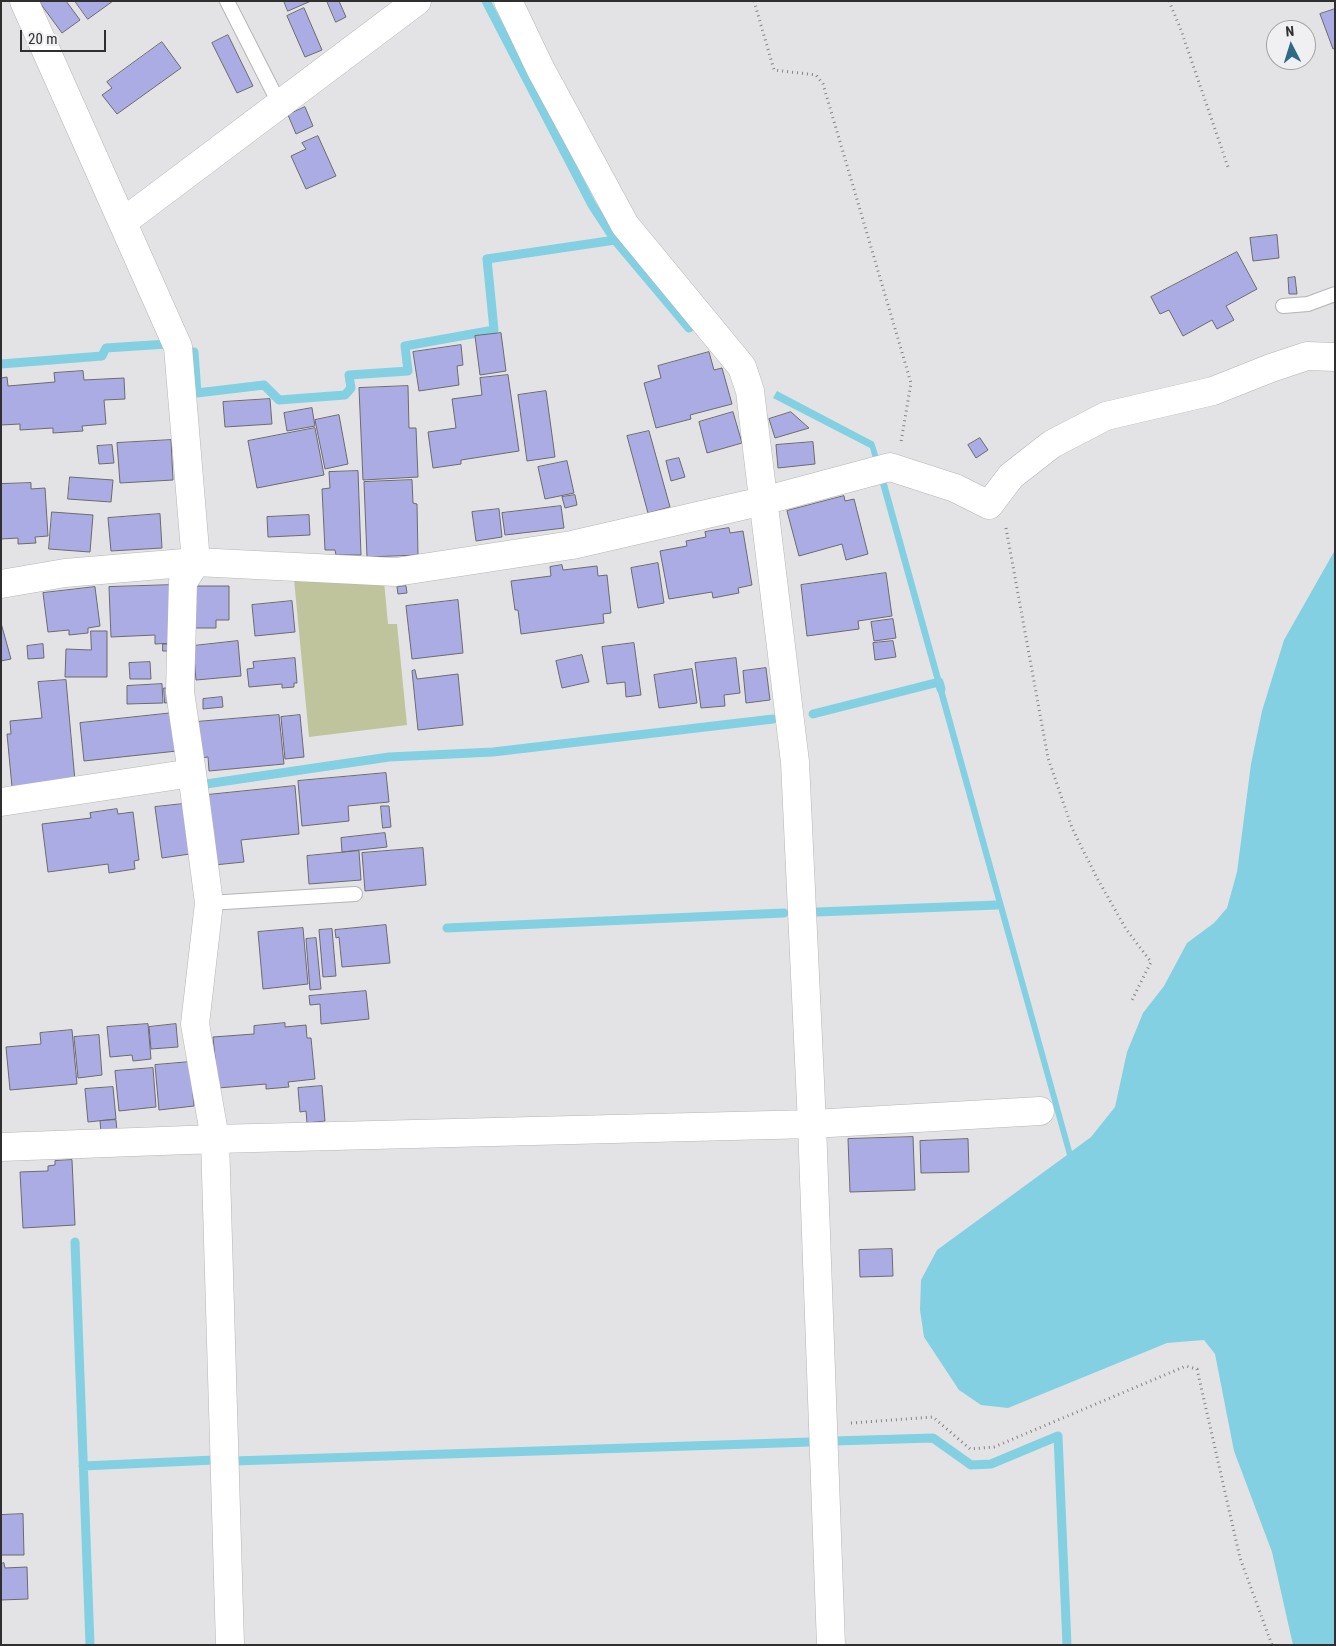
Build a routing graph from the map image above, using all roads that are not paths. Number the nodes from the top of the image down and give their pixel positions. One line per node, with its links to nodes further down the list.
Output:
1 (24, 1): 6 (street)
2 (227, 1): 5 (lane)
3 (417, 1): 5 (street)
4 (508, 1): 10 (street)
5 (280, 104): 6 (street)
6 (123, 222): 11 (street)
7 (1335, 294): 8 (lane)
8 (1282, 306)
9 (1335, 357): 10 (street)
10 (763, 501): 11 (street); 18 (street)
11 (196, 562): 12 (street); 13 (street)
12 (1, 584)
13 (192, 773): 14 (street); 16 (street)
14 (1, 802)
15 (355, 894): 16 (lane)
16 (209, 903): 19 (street)
17 (1040, 1111): 18 (street)
18 (812, 1124): 19 (street); 22 (street)
19 (215, 1139): 20 (street); 21 (street)
20 (1, 1147)
21 (230, 1645)
22 (831, 1645)

